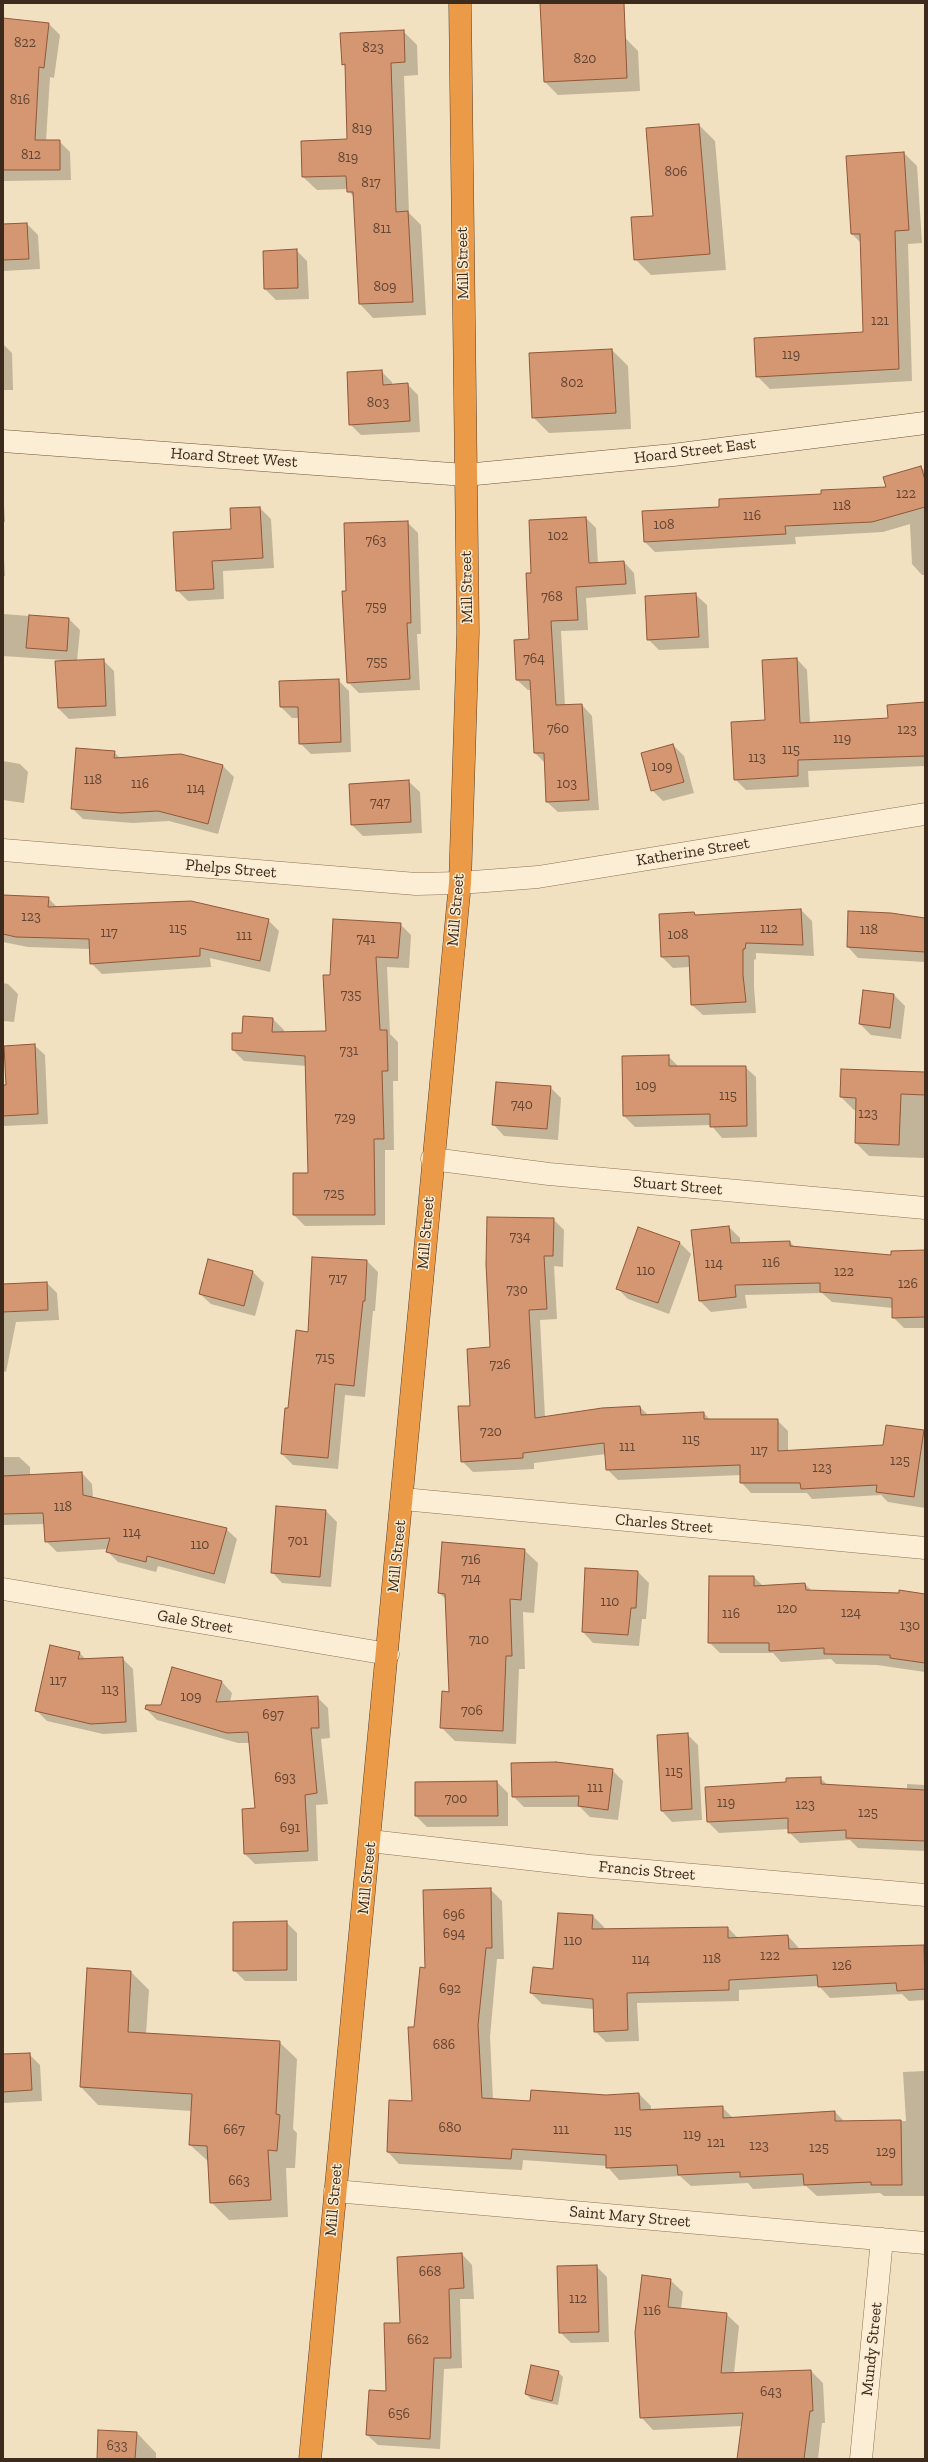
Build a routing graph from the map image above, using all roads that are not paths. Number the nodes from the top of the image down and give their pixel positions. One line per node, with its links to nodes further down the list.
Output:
1 (460, 3): 4 (highway, Mill Street)
2 (925, 423): 4 (street, Hoard Street East)
3 (3, 441): 4 (street, Hoard Street West)
4 (465, 475): 7 (highway, Mill Street)
5 (922, 818): 7 (street, Katherine Street)
6 (3, 850): 7 (street, Phelps Street)
7 (460, 883): 8 (highway, Mill Street)
8 (432, 1159): 9 (street, Stuart Street); 10 (highway, Mill Street)
9 (925, 1208)
10 (403, 1499): 11 (street, Charles Street); 13 (highway, Mill Street)
11 (925, 1548)
12 (3, 1589): 13 (street, Gale Street)
13 (388, 1654): 14 (highway, Mill Street)
14 (370, 1841): 15 (street, Francis Street); 16 (highway, Mill Street)
15 (925, 1895)
16 (334, 2191): 17 (street, Saint Mary Street); 19 (highway, Mill Street)
17 (882, 2239): 18 (street, Saint Mary Street); 20 (street, Mundy Street)
18 (925, 2243)
19 (310, 2459)
20 (861, 2459)

